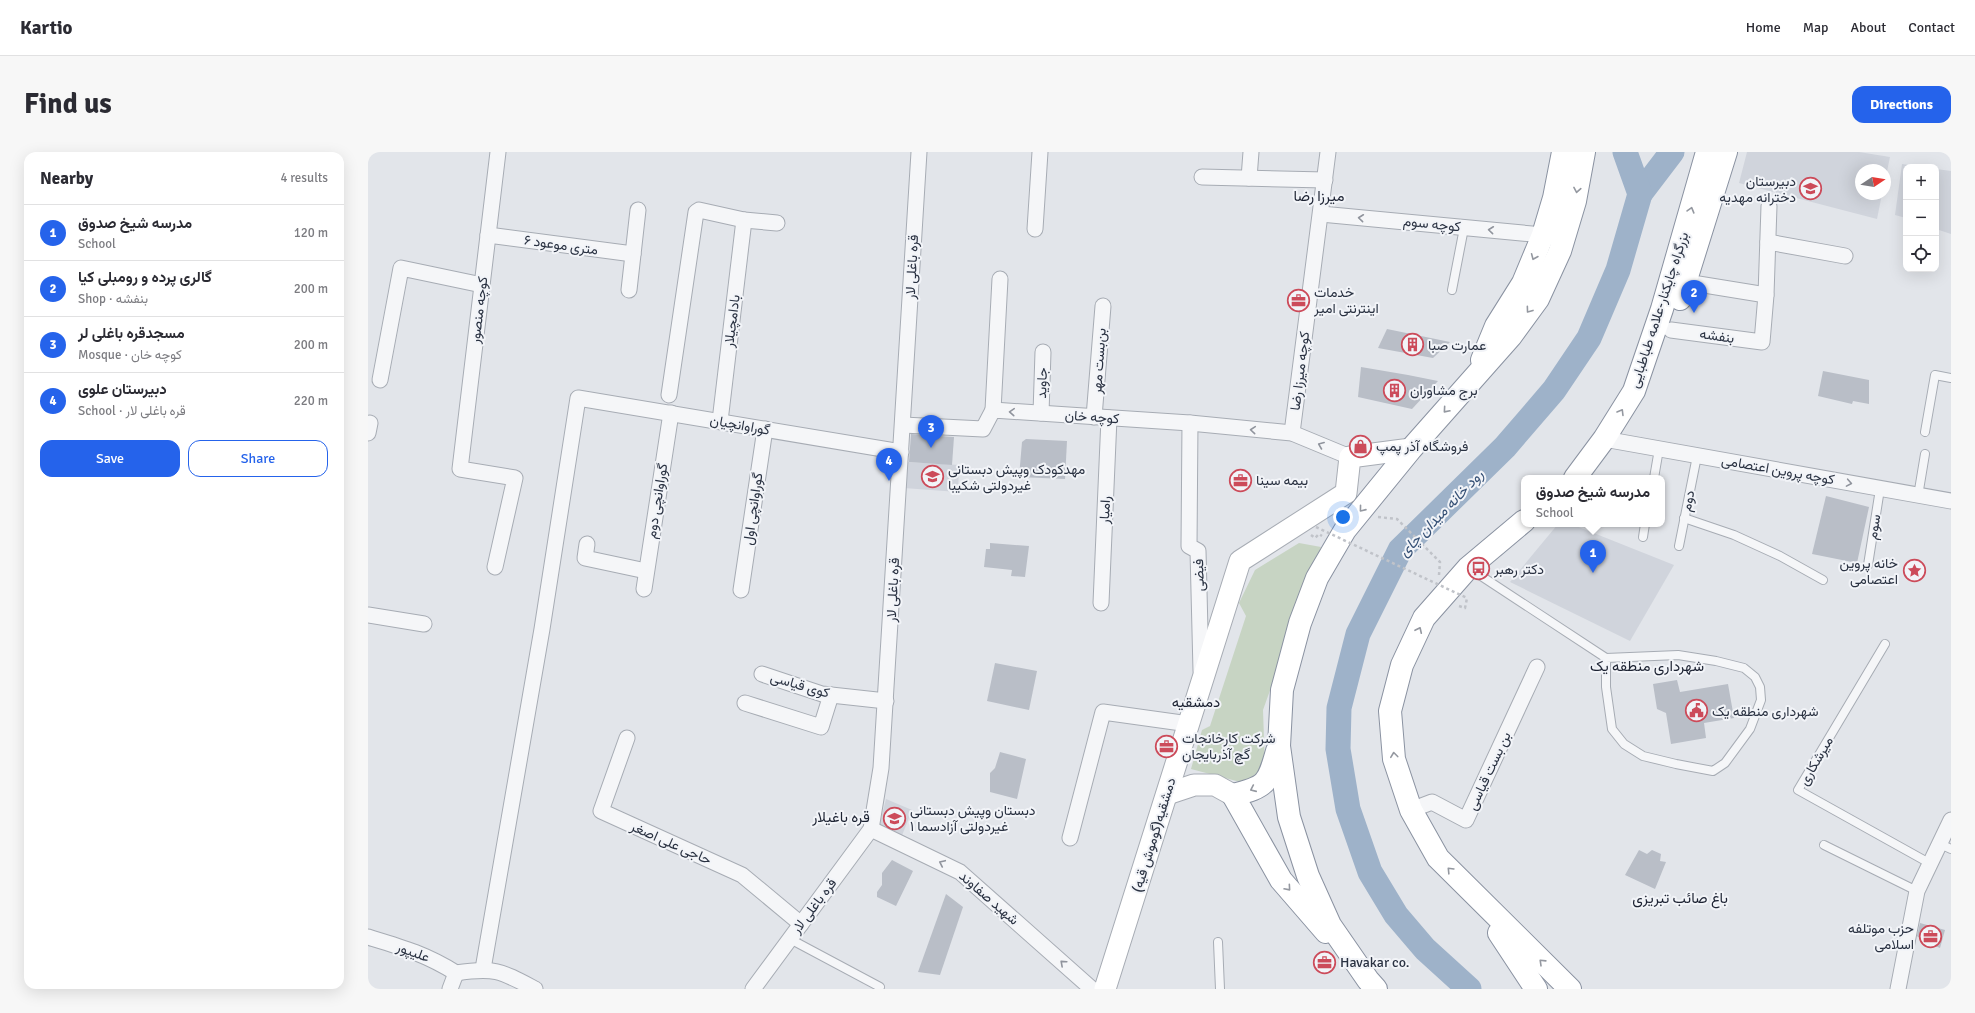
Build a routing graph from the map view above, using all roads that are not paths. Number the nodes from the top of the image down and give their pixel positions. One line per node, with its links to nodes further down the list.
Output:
1 (498, 152): 20 (street, کوچه منصور)
2 (919, 152): 45 (street, قره باغلی لار)
3 (1040, 152): 19 (street)
4 (1251, 152): 11 (street)
5 (1328, 152): 12 (street, کوچه میرزا رضا)
6 (1563, 152): 21 (highway)
7 (1584, 152): 34 (highway, one-way to 34)
8 (1707, 152): 37 (highway, بزرگراه چایکنار-علامه طباطبایی, one-way to 8)
9 (1726, 152): 26 (highway)
10 (1202, 177): 11 (street)
11 (1250, 178): 12 (street)
12 (1325, 180): 15 (street, کوچه میرزا رضا)
13 (1769, 206): 22 (street)
14 (638, 210): 23 (street)
15 (1320, 214): 18 (street, کوچه سوم, one-way to 15); 48 (street, کوچه میرزا رضا)
16 (744, 220): 17 (street); 38 (street); 43 (street, بادامچیلار)
17 (777, 224)
18 (1464, 228): 21 (street, کوچه سوم, one-way to 18); 29 (lane)
19 (1035, 230)
20 (488, 235): 23 (street, ۶ متری موعود); 27 (street, کوچه منصور)
21 (1544, 235): 34 (highway, one-way to 34)
22 (1768, 242): 24 (street); 30 (street)
23 (633, 254): 28 (street)
24 (1845, 256)
25 (1000, 280): 39 (street)
26 (1686, 282): 30 (street); 32 (highway)
27 (482, 285): 36 (street); 68 (street, کوچه منصور)
28 (629, 290)
29 (1452, 290)
30 (1766, 296): 32 (street, بنفشه)
31 (1103, 306): 42 (street, بن‌بست مهر)
32 (1671, 330): 37 (highway)
33 (1043, 352): 41 (street, جاوید)
34 (1475, 376): 50 (highway, one-way to 50)
35 (1951, 378): 47 (lane)
36 (380, 380)
37 (1634, 391): 49 (highway, بزرگراه چایکنار-علامه طباطبایی, one-way to 37)
38 (668, 395)
39 (993, 410): 41 (street, کوچه خان, one-way to 39); 45 (street)
40 (671, 413): 43 (street, گوراوانچیان); 70 (street, گوراوانچی دوم); 103 (street, گوراوانچیان)
41 (1041, 414): 42 (street, کوچه خان)
42 (1102, 417): 44 (street, کوچه خان); 74 (street, رامیار)
43 (720, 421): 46 (street, گوراوانچیان)
44 (1190, 423): 48 (street, کوچه خان, one-way to 44); 81 (street, فیضی)
45 (903, 425): 52 (street, قره باغلی لار)
46 (765, 429): 52 (street, گوراوانچیان); 73 (street, گوراوانچی اول)
47 (1925, 432)
48 (1292, 433): 54 (street, one-way to 48)
49 (1604, 439): 51 (street, کوچه پروین اعتصامی); 56 (highway, بزرگراه چایکنار-علامه طباطبایی)
50 (1411, 449): 54 (main road); 87 (highway, one-way to 87)
51 (1659, 449): 55 (street, کوچه پروین اعتصامی); 57 (lane)
52 (901, 452): 83 (street, قره باغلی لار)
53 (1925, 454): 59 (lane)
54 (1350, 456): 81 (main road, دمشقیه(گوموش قیه))
55 (1697, 456): 58 (street, کوچه پروین اعتصامی, one-way to 58); 61 (lane, دوم)
56 (1577, 475)
57 (1655, 475)
58 (1880, 489): 59 (street, کوچه پروین اعتصامی); 67 (lane, سوم)
59 (1918, 496): 60 (street, کوچه پروین اعتصامی)
60 (1951, 502)
61 (1684, 518): 66 (lane, دوم); 71 (lane)
62 (1521, 524): 69 (highway)
63 (1645, 527): 64 (lane)
64 (1643, 537)
65 (587, 544): 70 (street)
66 (1679, 546)
67 (1868, 565)
68 (494, 567)
69 (1468, 568): 78 (lane); 90 (highway, one-way to 69)
70 (646, 571): 72 (street, گوراوانچی دوم)
71 (1823, 580)
72 (644, 589)
73 (741, 590)
74 (1101, 603)
75 (368, 615): 76 (street)
76 (424, 624)
77 (1885, 644): 96 (lane, میرشکاری)
78 (1606, 658): 78 (lane)
79 (1537, 666): 90 (street, بن بست قیاسی)
80 (762, 674): 82 (street, کوی قیاسی)
81 (1202, 684): 85 (main road, دمشقیه(گوموش قیه))
82 (831, 695): 83 (street, کوی قیاسی); 84 (street)
83 (886, 701): 92 (street, قره باغلی لار)
84 (745, 703)
85 (1189, 724): 88 (main road, دمشقیه(گوموش قیه)); 93 (street)
86 (627, 738): 99 (street, حاجی علی اصغر)
87 (1279, 746): 89 (highway, one-way to 89); 105 (highway)
88 (1167, 794): 89 (main road); 112 (main road, دمشقیه(گوموش قیه))
89 (1233, 795): 105 (highway, one-way to 105)
90 (1411, 810): 98 (highway, one-way to 90)
91 (1951, 820): 95 (street)
92 (871, 829): 99 (street, قره باغلی لار); 111 (street, شهید صفاوند, one-way to 92)
93 (1070, 838)
94 (1824, 845): 97 (lane)
95 (1946, 846): 96 (street)
96 (1931, 864): 97 (street)
97 (1917, 891): 115 (street)
98 (1472, 894): 106 (highway); 114 (highway, one-way to 98)
99 (801, 924): 101 (street, قره باغلی لار)
100 (368, 938): 104 (street, علیپور)
101 (790, 939): 109 (street, قره باغلی لار); 110 (lane)
102 (1218, 942): 113 (lane)
103 (483, 969): 104 (street); 108 (street)
104 (456, 973): 107 (street)
105 (1375, 986)
106 (1536, 988)
107 (450, 989)
108 (535, 989)
109 (753, 989)
110 (879, 989)
111 (1092, 989)
112 (1105, 989)
113 (1220, 989)
114 (1570, 989)
115 (1898, 989)

